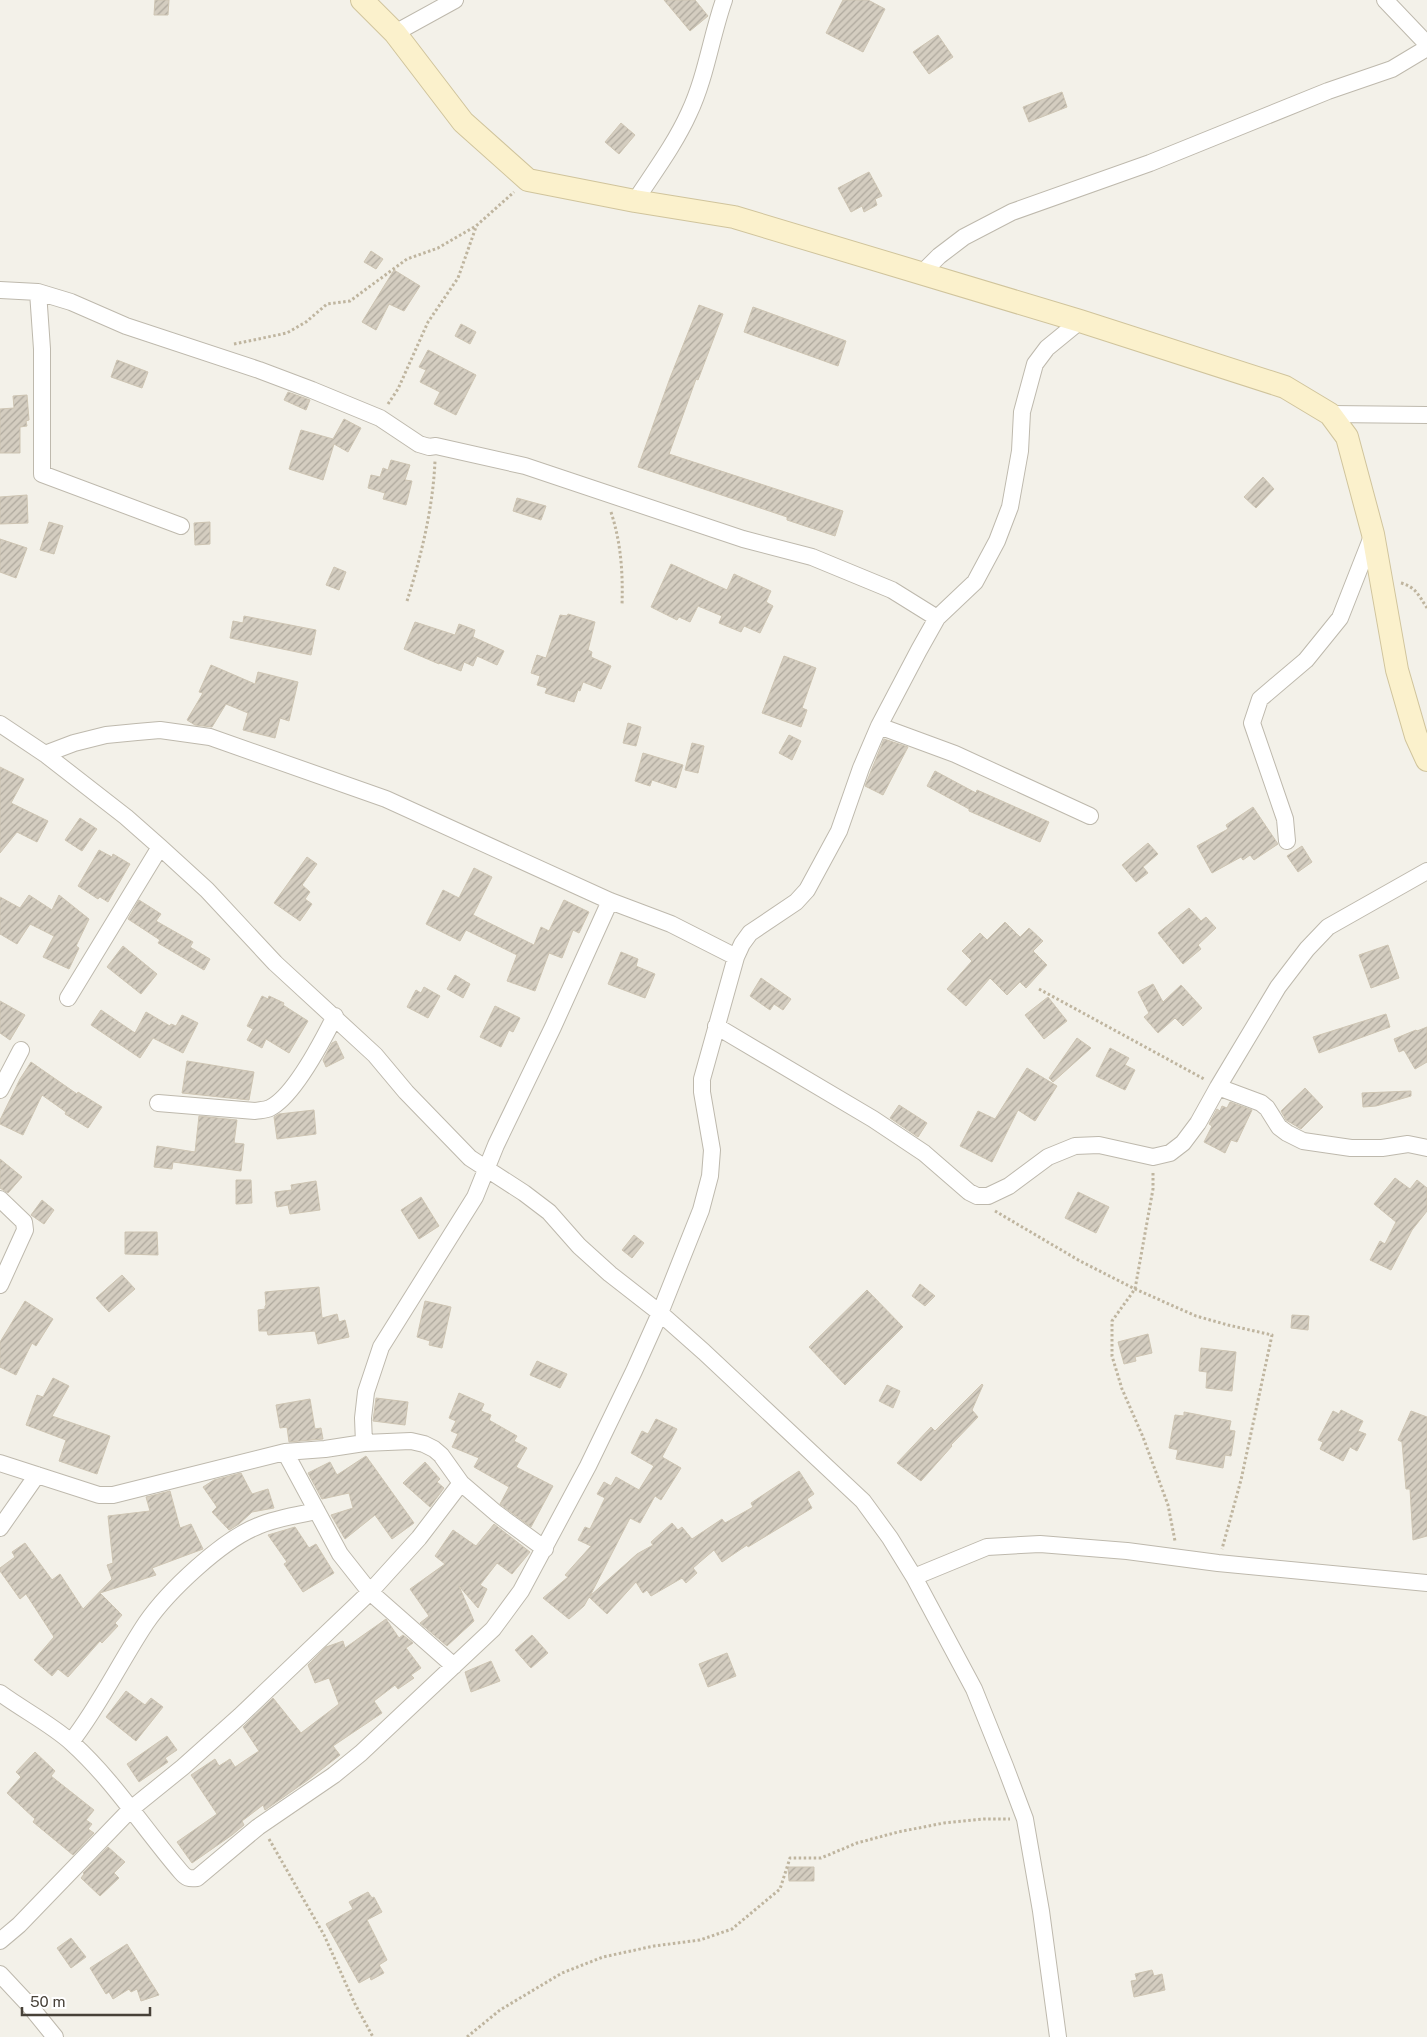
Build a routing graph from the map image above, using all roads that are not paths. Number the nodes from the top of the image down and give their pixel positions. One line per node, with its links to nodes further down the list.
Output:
1 (362, 0): 5 (street)
2 (455, 0): 5 (street)
3 (724, 0): 8 (street)
4 (1385, 0): 6 (street)
5 (395, 33): 8 (street)
6 (1427, 44)
7 (1427, 48): 9 (street)
8 (635, 201): 9 (street)
9 (922, 273): 12 (street)
10 (0, 290): 11 (street)
11 (38, 292): 15 (street); 17 (street)
12 (1080, 321): 13 (street); 17 (street)
13 (1330, 414): 14 (street); 16 (street)
14 (1427, 415)
15 (181, 526)
16 (1373, 534): 21 (street); 23 (street)
17 (937, 618): 18 (street)
18 (879, 726): 22 (street); 27 (street)
19 (3, 730): 20 (street)
20 (45, 754): 24 (street); 26 (street)
21 (1427, 760)
22 (1090, 816)
23 (1287, 841)
24 (160, 847): 28 (street); 29 (street)
25 (1427, 871): 32 (street)
26 (610, 901): 27 (street); 36 (street)
27 (736, 957): 30 (street)
28 (68, 998)
29 (335, 1016): 34 (street); 36 (street)
30 (716, 1026): 32 (street); 39 (street)
31 (21, 1050): 33 (street)
32 (1218, 1087): 35 (street)
33 (0, 1090)
34 (158, 1103)
35 (1427, 1148)
36 (486, 1170): 39 (street); 40 (street)
37 (0, 1198): 38 (street)
38 (0, 1285)
39 (660, 1313): 47 (street); 48 (street)
40 (364, 1443): 41 (street); 44 (street)
41 (285, 1452): 43 (street); 45 (street)
42 (0, 1464): 43 (street)
43 (37, 1475): 46 (street)
44 (461, 1484): 47 (street); 50 (street)
45 (317, 1511): 50 (street); 53 (street)
46 (0, 1528)
47 (545, 1548): 51 (street)
48 (914, 1577): 49 (street); 58 (street)
49 (1427, 1582)
50 (370, 1592): 51 (street); 54 (street)
51 (454, 1666): 54 (street)
52 (0, 1693): 53 (street)
53 (71, 1742): 54 (street)
54 (131, 1809): 55 (street)
55 (0, 1941)
56 (0, 1974): 57 (street)
57 (55, 2037)
58 (1058, 2037)

